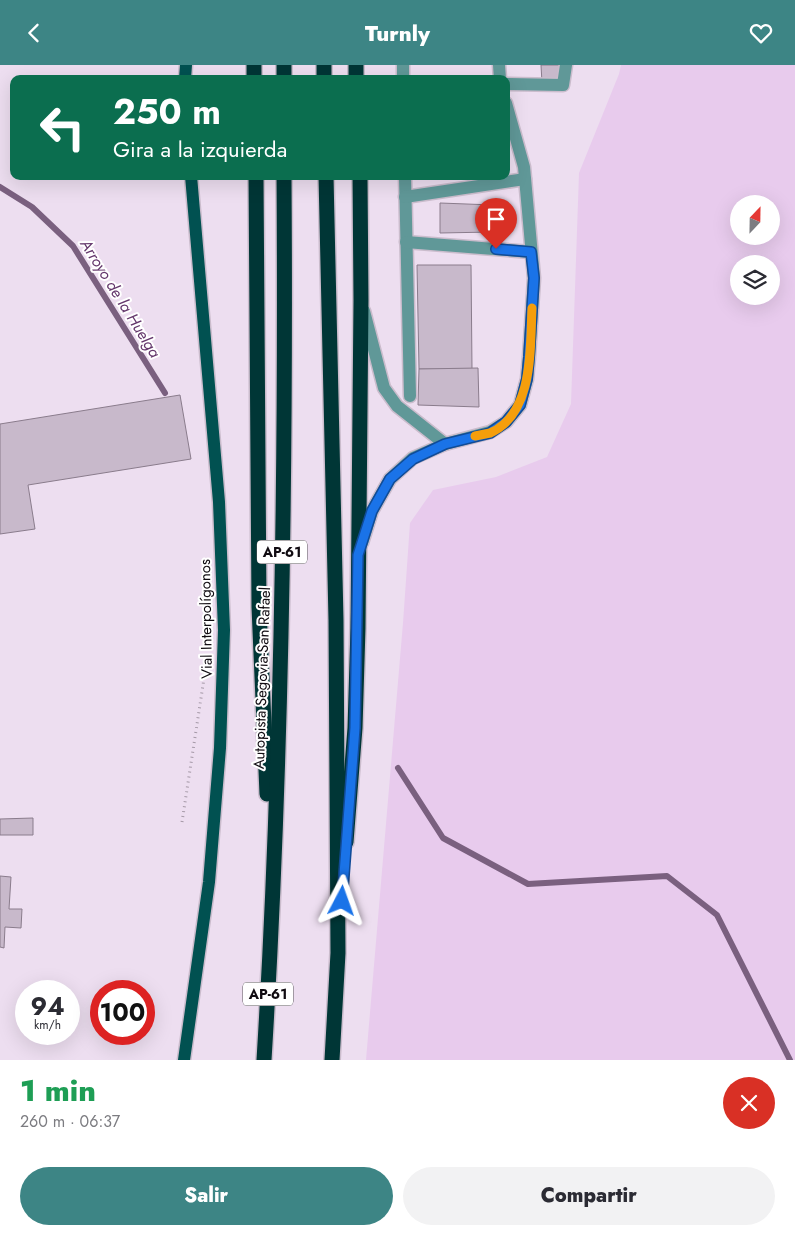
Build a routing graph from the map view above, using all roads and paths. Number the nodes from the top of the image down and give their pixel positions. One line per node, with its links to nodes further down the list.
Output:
1 (566, 65): 2 (lane)
2 (510, 83)
3 (510, 117): 4 (lane)
4 (525, 179): 11 (lane); 13 (lane)
5 (191, 180): 22 (main road, Vial Interpolígonos)
6 (256, 180): 20 (highway)
7 (284, 180): 20 (highway, Autopista Segovia-San Rafael / AP-61)
8 (326, 180): 21 (highway)
9 (360, 180): 14 (highway)
10 (405, 180): 11 (lane)
11 (405, 197): 12 (lane)
12 (406, 242): 13 (lane); 15 (lane)
13 (531, 252): 16 (lane)
14 (361, 300): 16 (lane); 17 (highway)
15 (410, 396)
16 (445, 444): 17 (lane)
17 (358, 555): 21 (highway)
18 (205, 671): 19 (path)
19 (182, 822)
20 (272, 927): 23 (highway, Autopista Segovia-San Rafael / AP-61)
21 (338, 953): 24 (highway)
22 (184, 1060)
23 (264, 1060)
24 (332, 1060)

